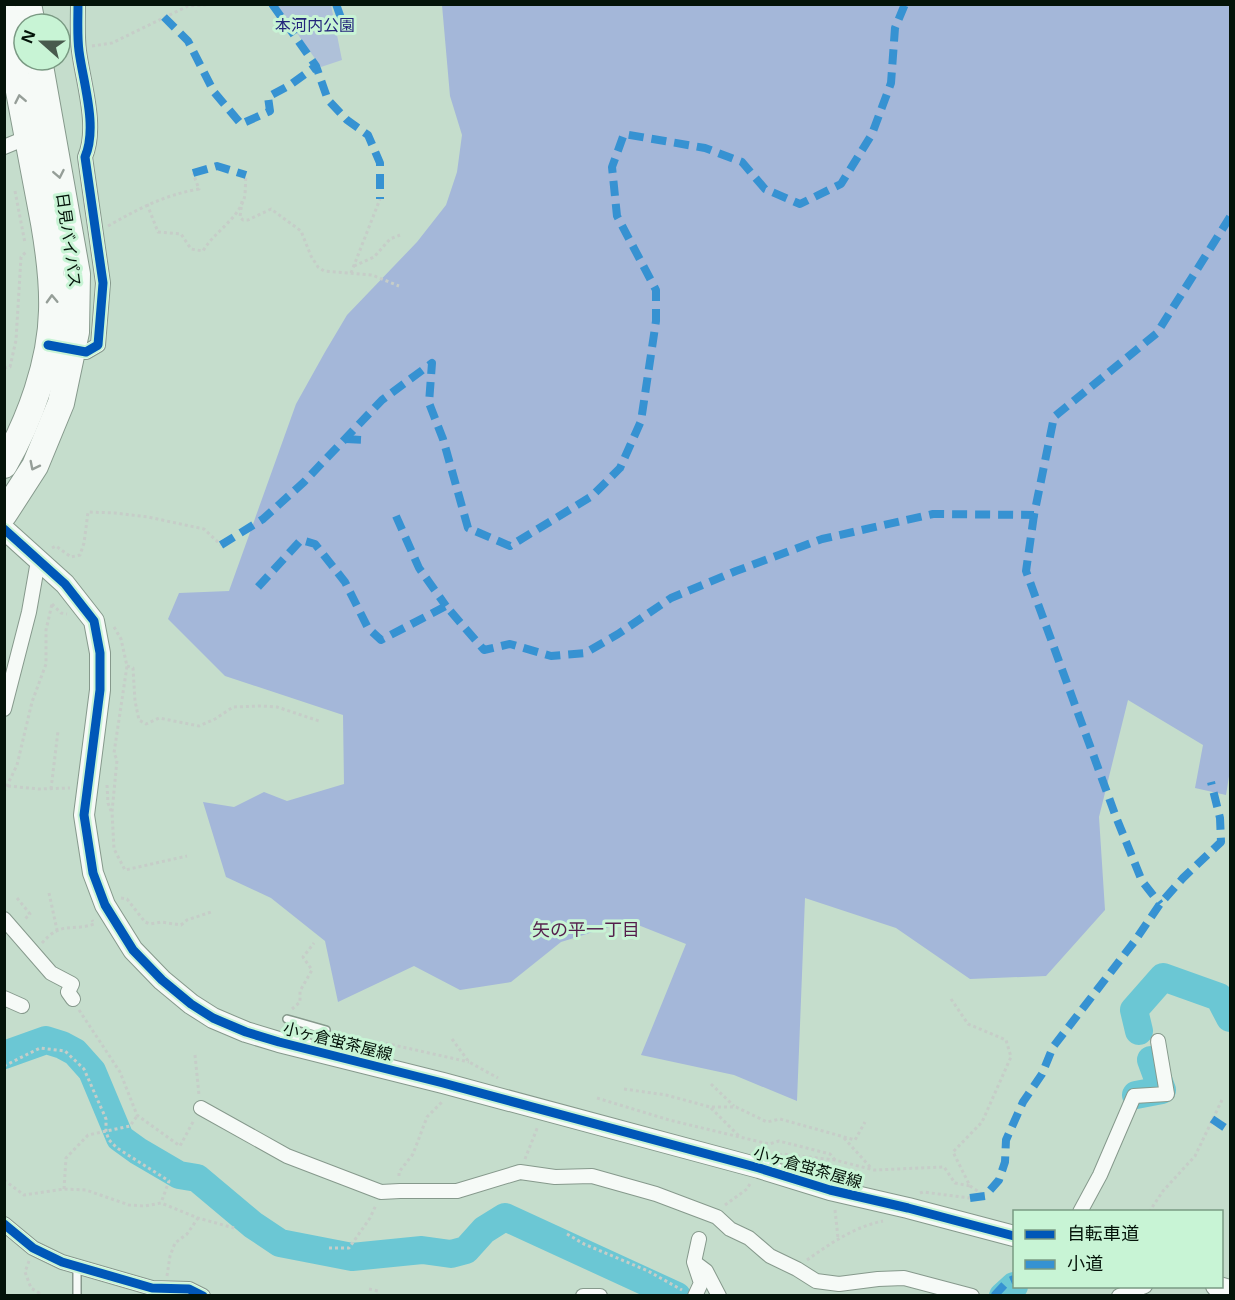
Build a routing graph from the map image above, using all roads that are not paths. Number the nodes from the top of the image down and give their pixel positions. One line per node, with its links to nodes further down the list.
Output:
1 (78, 4): 8 (street)
2 (4, 12): 5 (highway, 日見バイパス, one-way to 2)
3 (41, 72): 4 (highway, 日見バイパス)
4 (48, 116): 5 (highway); 8 (highway, 日見バイパス, one-way to 8)
5 (28, 137): 6 (street); 7 (highway, 日見バイパス, one-way to 5)
6 (4, 147)
7 (48, 345): 8 (street); 9 (highway, 日見バイパス)
8 (73, 350): 10 (highway, 日見バイパス, one-way to 10)
9 (4, 465)
10 (4, 514)
11 (4, 530): 12 (street, 小ヶ倉蛍茶屋線)
12 (44, 555): 13 (street); 24 (street, 小ヶ倉蛍茶屋線)
13 (4, 709)
14 (9, 924): 16 (street)
15 (4, 998): 17 (street)
16 (73, 999)
17 (22, 1006)
18 (287, 1019): 19 (lane)
19 (326, 1030)
20 (1158, 1041): 22 (street)
21 (201, 1108): 35 (street)
22 (1081, 1210)
23 (4, 1224): 27 (street)
24 (1013, 1236)
25 (699, 1239): 26 (street)
26 (694, 1262): 29 (street); 34 (street)
27 (77, 1267): 30 (lane); 31 (street)
28 (1142, 1288): 36 (street)
29 (689, 1293)
30 (77, 1296)
31 (203, 1296)
32 (583, 1296): 33 (street)
33 (600, 1296)
34 (719, 1296)
35 (972, 1296)
36 (1119, 1296)

